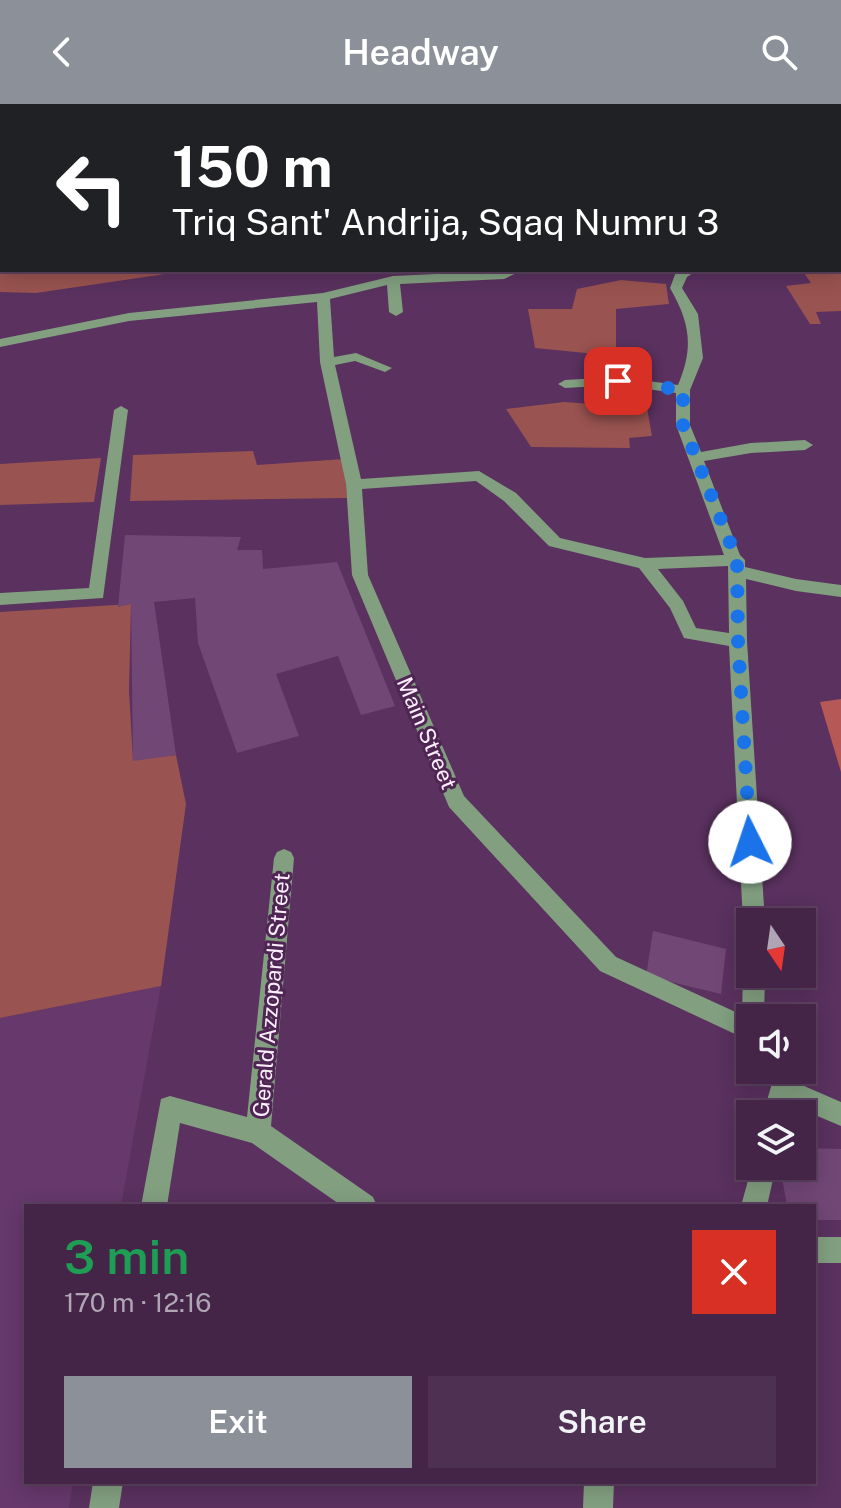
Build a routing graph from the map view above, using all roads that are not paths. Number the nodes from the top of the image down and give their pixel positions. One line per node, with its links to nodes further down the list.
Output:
1 (362, 272): 5 (street)
2 (512, 272): 4 (street)
3 (687, 272): 12 (street)
4 (393, 280): 5 (street); 7 (street)
5 (363, 286): 6 (street)
6 (323, 297): 8 (street); 9 (street, Main Street)
7 (396, 312)
8 (0, 343)
9 (327, 362): 10 (street); 16 (street, Main Street)
10 (385, 368)
11 (565, 384): 12 (street)
12 (683, 390): 15 (street)
13 (121, 410): 20 (street)
14 (805, 445): 15 (street)
15 (695, 458): 18 (street)
16 (354, 484): 17 (street); 24 (street, Main Street)
17 (645, 564): 18 (street); 21 (street)
18 (738, 566): 19 (street); 21 (street)
19 (841, 591)
20 (0, 599)
21 (738, 641): 23 (street)
22 (284, 858): 27 (street, Gerald Azzopardi Street)
23 (753, 908)
24 (736, 1023)
25 (786, 1084): 26 (street)
26 (841, 1114)
27 (258, 1132): 29 (street); 30 (street)
28 (760, 1180): 31 (street)
29 (154, 1204)
30 (361, 1204)
31 (754, 1204)
32 (816, 1250): 33 (street)
33 (841, 1250)
34 (108, 1484): 36 (street)
35 (599, 1484): 37 (street)
36 (104, 1508)
37 (598, 1508)

